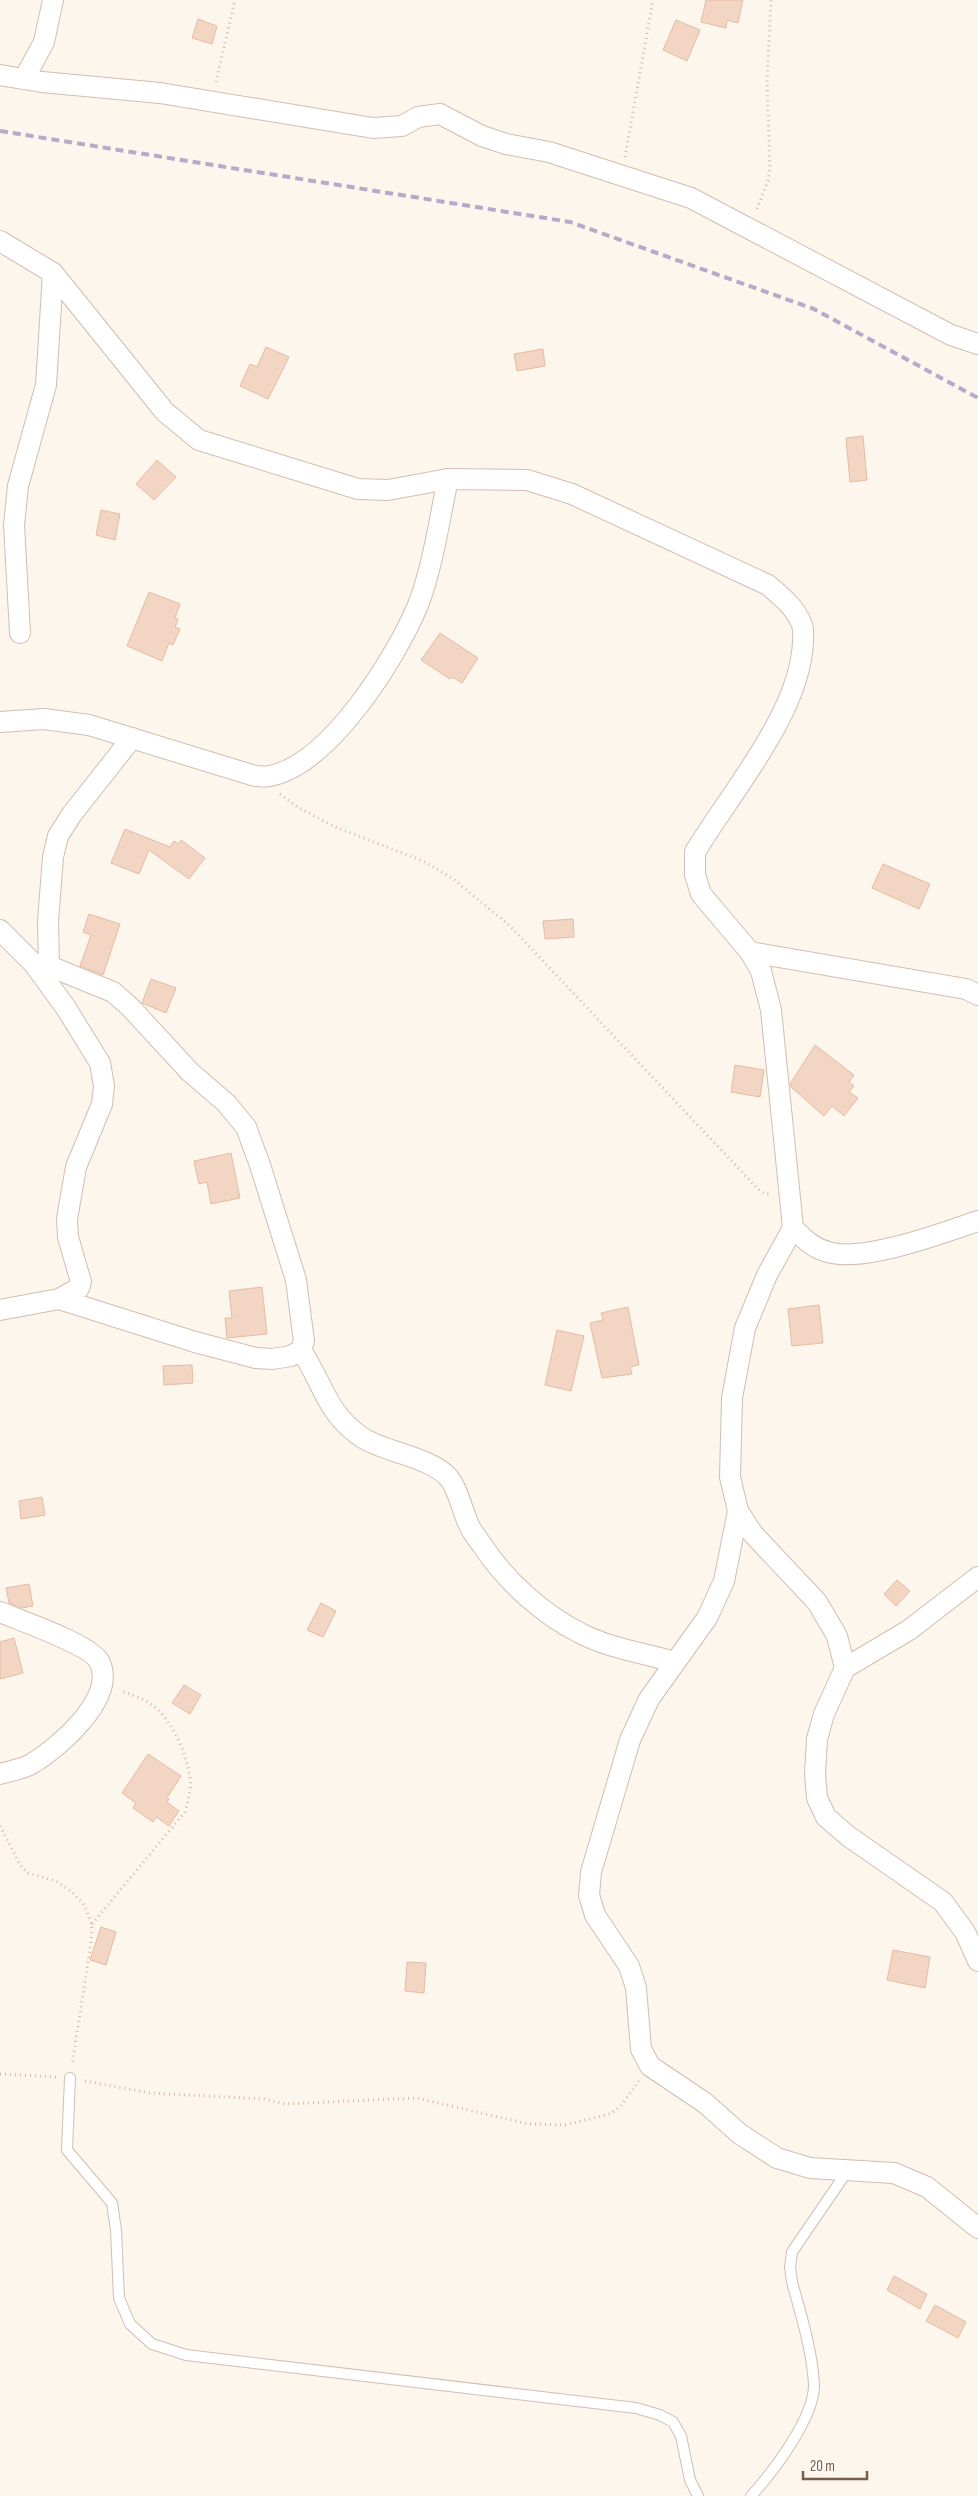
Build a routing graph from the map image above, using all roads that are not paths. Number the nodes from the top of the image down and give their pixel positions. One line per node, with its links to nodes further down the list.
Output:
1 (53, 0): 3 (street)
2 (0, 75): 3 (street)
3 (24, 79): 6 (street)
4 (0, 241): 5 (street)
5 (53, 272): 7 (street); 8 (street)
6 (978, 344)
7 (448, 479): 10 (street); 12 (street)
8 (20, 633)
9 (0, 722): 10 (street)
10 (132, 738): 13 (street)
11 (0, 930): 13 (street)
12 (750, 952): 14 (street); 16 (street)
13 (41, 965): 17 (street); 19 (street)
14 (978, 995)
15 (978, 1221): 16 (street)
16 (793, 1228): 20 (street)
17 (59, 1299): 18 (street); 19 (street)
18 (0, 1310)
19 (301, 1350): 23 (street)
20 (738, 1511): 23 (street); 24 (street)
21 (978, 1577): 24 (street)
22 (0, 1612): 25 (street)
23 (674, 1662): 28 (street)
24 (845, 1668): 26 (street)
25 (0, 1774)
26 (978, 1961)
27 (70, 2078): 30 (lane)
28 (849, 2169): 29 (street); 31 (lane)
29 (978, 2228)
30 (698, 2496)
31 (751, 2496)

